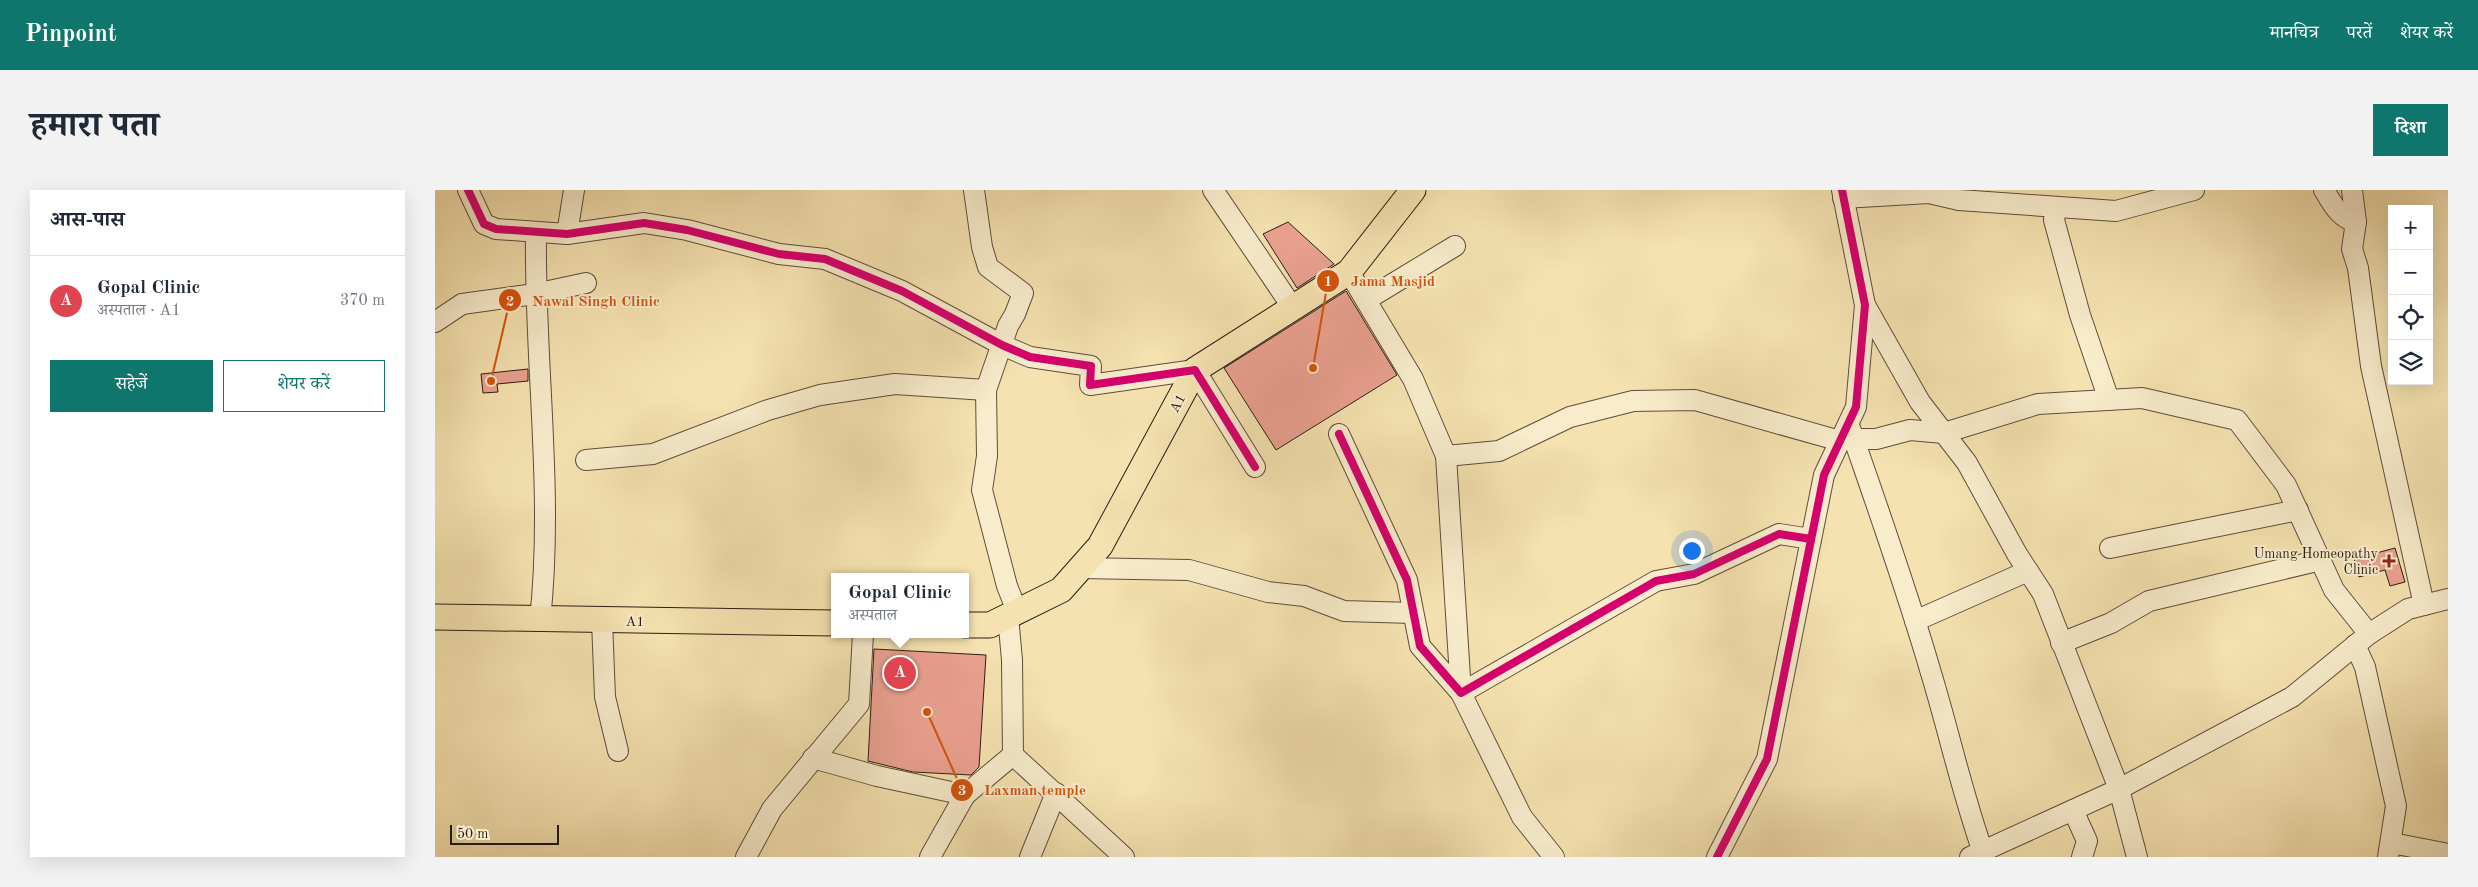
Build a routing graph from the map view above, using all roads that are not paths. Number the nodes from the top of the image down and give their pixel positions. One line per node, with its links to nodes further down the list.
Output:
1 (467, 190): 12 (street)
2 (574, 190): 13 (street)
3 (974, 190): 22 (street)
4 (1213, 190): 20 (street)
5 (1413, 190): 15 (main road, A1)
6 (2194, 190): 10 (street)
7 (2325, 190): 11 (street)
8 (2352, 190): 11 (street)
9 (1842, 194): 10 (street); 19 (street)
10 (2056, 206): 25 (street)
11 (2355, 222): 39 (street)
12 (536, 232): 13 (street); 17 (street)
13 (567, 234): 22 (street)
14 (1455, 246): 18 (street)
15 (1349, 272): 18 (street); 20 (main road, A1)
16 (586, 283): 17 (street)
17 (535, 294): 21 (street); 43 (street)
18 (1366, 300): 29 (street)
19 (1865, 305): 26 (street); 28 (street)
20 (1293, 308): 23 (main road, A1)
21 (435, 322)
22 (1002, 345): 23 (street); 24 (street)
23 (1195, 370): 31 (street); 36 (main road, A1)
24 (986, 390): 30 (street); 41 (street)
25 (2109, 400): 26 (street); 32 (street)
26 (1944, 433): 28 (street); 37 (street)
27 (1339, 434): 40 (street)
28 (1847, 434): 29 (street); 33 (street); 45 (street)
29 (1446, 456): 51 (street)
30 (586, 460)
31 (1255, 467)
32 (2298, 510): 34 (street); 35 (street)
33 (1811, 539): 51 (street); 67 (street)
34 (2110, 548)
35 (2321, 560): 49 (street); 50 (street)
36 (1080, 568): 40 (street); 41 (main road, A1)
37 (2028, 571): 45 (street); 50 (street)
38 (2448, 599): 39 (street)
39 (2424, 605): 49 (street)
40 (1413, 613): 51 (street)
41 (1013, 614): 47 (main road, A1); 53 (street)
42 (435, 617): 43 (main road, A1)
43 (540, 620): 44 (main road, A1)
44 (602, 620): 46 (main road, A1); 52 (street)
45 (1915, 621): 60 (street)
46 (831, 623)
47 (969, 625)
48 (863, 638): 54 (street)
49 (2362, 640): 55 (street); 59 (street)
50 (2061, 643): 55 (street)
51 (1461, 693): 66 (street)
52 (619, 751)
53 (1013, 755): 56 (street); 57 (street)
54 (813, 758): 57 (street); 62 (street)
55 (2119, 789): 58 (street); 69 (street)
56 (1056, 793): 64 (street); 65 (street)
57 (965, 795): 63 (street)
58 (2073, 810): 60 (street); 68 (street)
59 (2390, 850): 61 (street)
60 (1977, 854)
61 (2448, 854)
62 (746, 857)
63 (931, 857)
64 (1030, 857)
65 (1124, 857)
66 (1553, 857)
67 (1717, 857)
68 (2082, 857)
69 (2137, 857)

